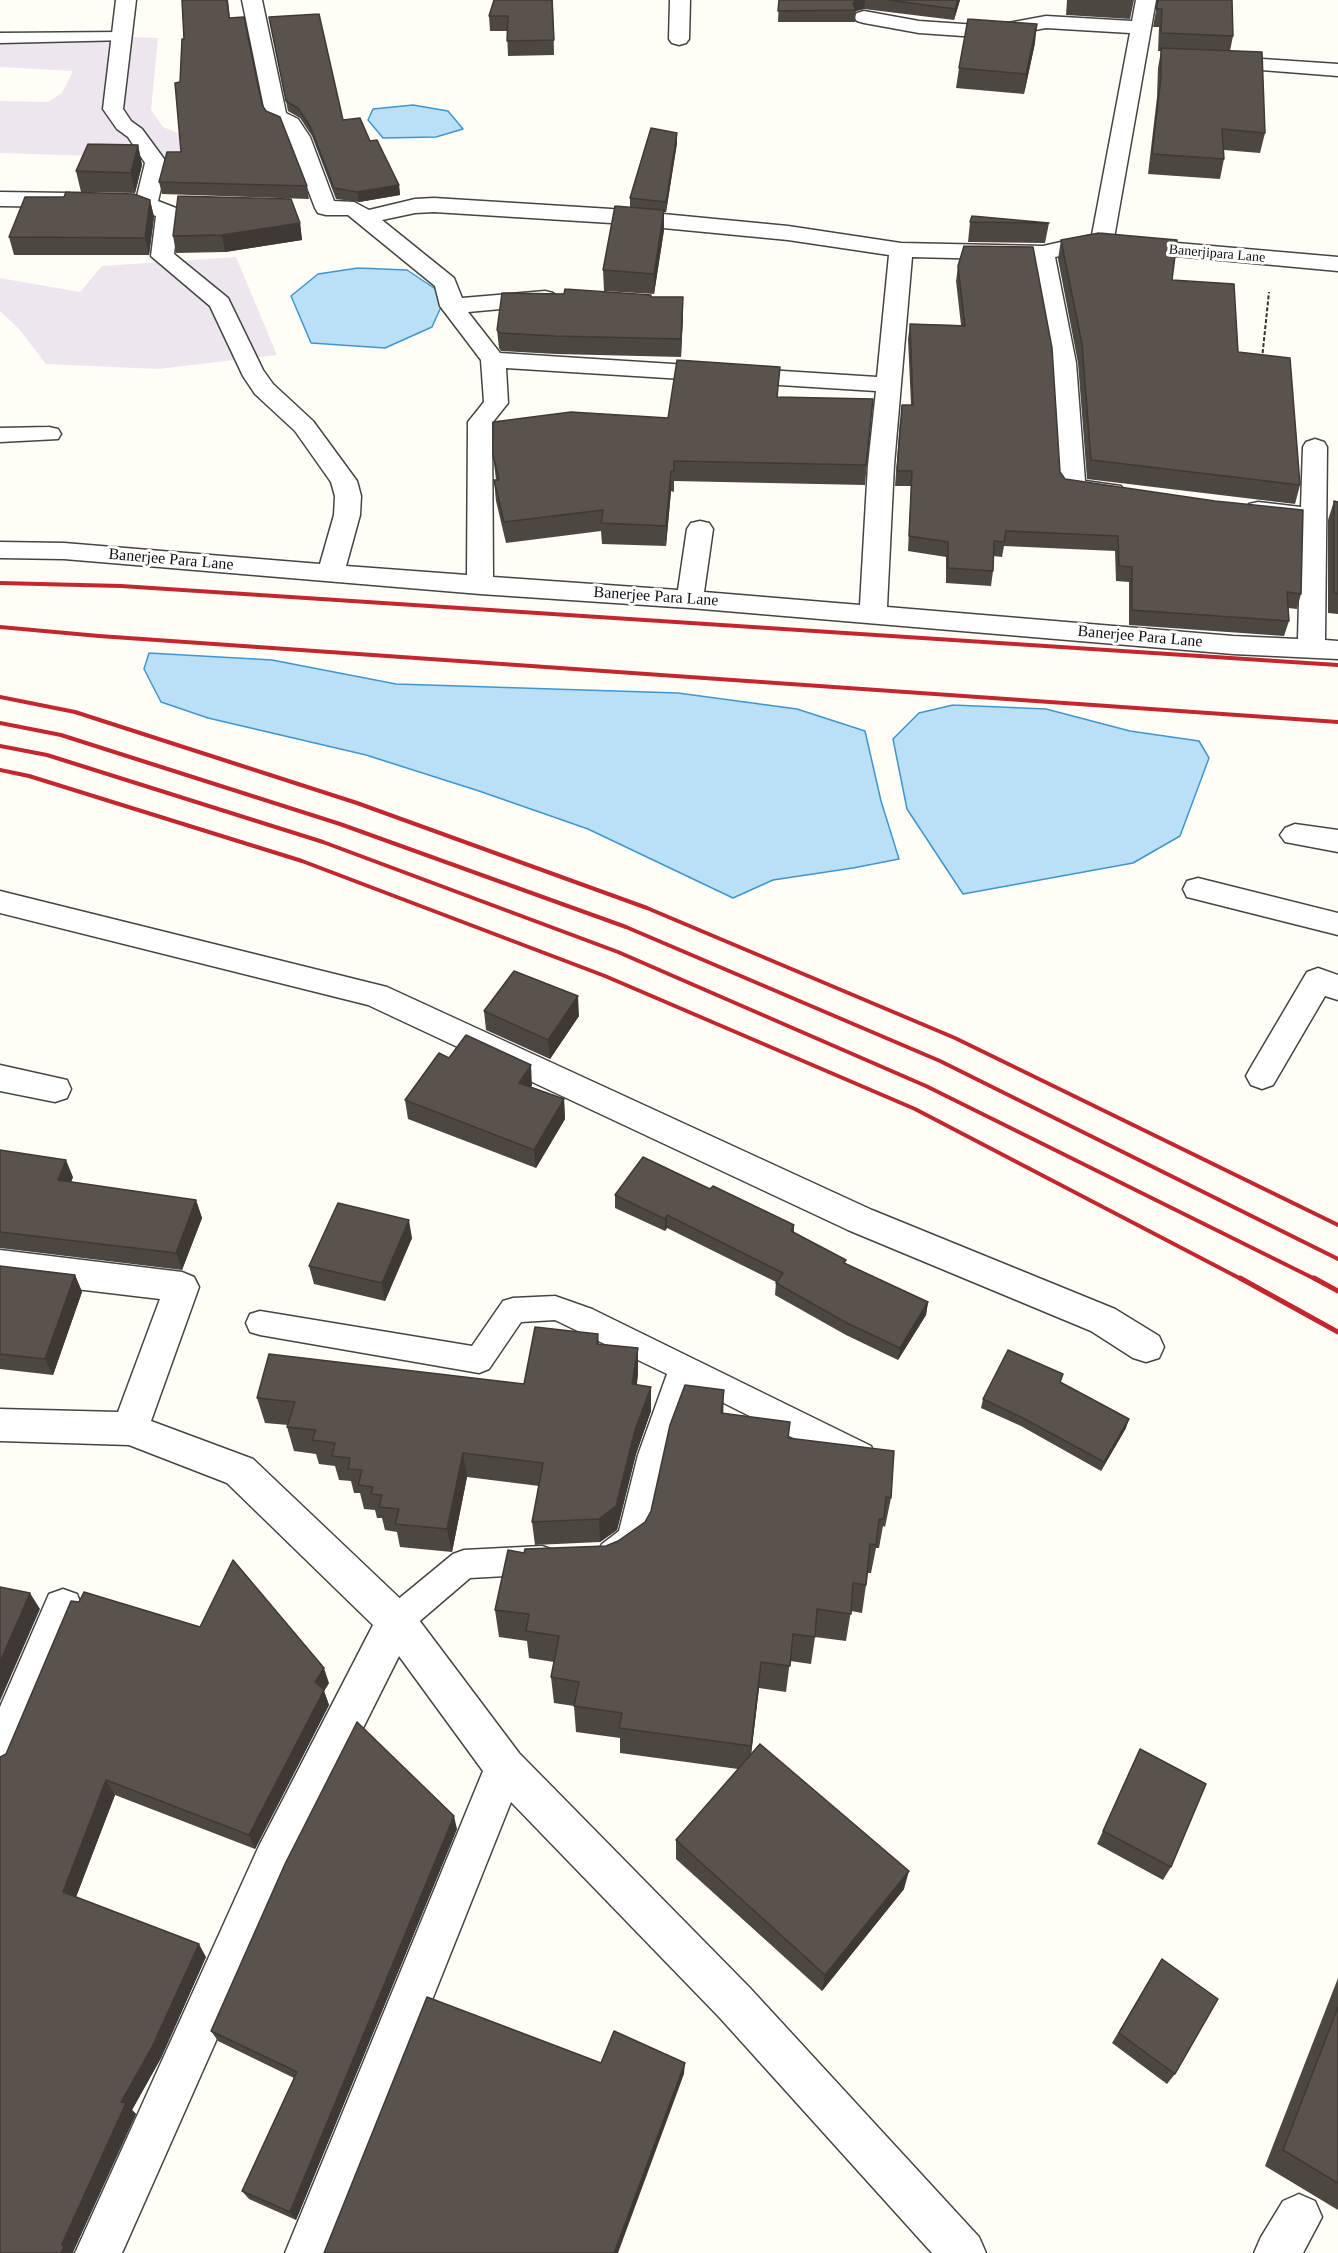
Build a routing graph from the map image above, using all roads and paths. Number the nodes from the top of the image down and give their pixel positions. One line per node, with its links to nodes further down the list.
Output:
1 (126, 0): 7 (street)
2 (252, 0): 20 (street)
3 (680, 0): 9 (street)
4 (1146, 0): 6 (street)
5 (864, 17): 6 (street)
6 (1141, 28): 10 (street)
7 (122, 37): 8 (lane); 17 (street)
8 (0, 38)
9 (679, 39)
10 (1135, 59): 11 (street); 22 (street)
11 (1158, 60)
12 (1192, 61): 13 (street)
13 (1338, 70)
14 (0, 200): 15 (street)
15 (89, 200)
16 (123, 202): 17 (street)
17 (146, 204): 18 (street); 40 (street)
18 (182, 204)
19 (302, 207): 20 (street)
20 (326, 208): 21 (street)
21 (366, 217): 23 (street, Banerjipara Lane); 28 (street)
22 (1096, 243): 24 (street, Banerjipara Lane); 25 (street, Banerjipara Lane)
23 (901, 250): 24 (street, Banerjipara Lane); 31 (street)
24 (1043, 253): 35 (street)
25 (1273, 259): 26 (street, Banerjipara Lane); 30 (path)
26 (1338, 264)
27 (567, 298): 28 (street)
28 (452, 306): 29 (street)
29 (493, 360): 31 (street); 41 (street)
30 (1262, 360)
31 (890, 385): 43 (street)
32 (49, 434): 33 (street)
33 (0, 435)
34 (1315, 447): 37 (street)
35 (1131, 494)
36 (1235, 508): 37 (street)
37 (1313, 516): 44 (street)
38 (700, 529): 42 (street)
39 (0, 550): 40 (street, Banerjee Para Lane)
40 (331, 572): 41 (street, Banerjee Para Lane)
41 (480, 585): 42 (street, Banerjee Para Lane)
42 (690, 599): 43 (street, Banerjee Para Lane)
43 (873, 614): 44 (street, Banerjee Para Lane)
44 (1311, 649): 45 (street, Banerjee Para Lane)
45 (1338, 650)
46 (1295, 835): 47 (street)
47 (1338, 841)
48 (1198, 889): 50 (street)
49 (0, 902): 57 (street)
50 (1338, 924)
51 (1338, 988): 52 (street)
52 (1262, 1077)
53 (0, 1078): 54 (street)
54 (55, 1089)
55 (0, 1265): 60 (street)
56 (260, 1323): 58 (lane)
57 (1146, 1347)
58 (683, 1369): 61 (lane); 63 (lane)
59 (0, 1425): 60 (street)
60 (130, 1429): 63 (street)
61 (860, 1456)
62 (63, 1607): 64 (street)
63 (396, 1621): 65 (street); 66 (street)
64 (0, 1754)
65 (505, 1767): 67 (street); 68 (street)
66 (98, 2253)
67 (308, 2253)
68 (963, 2253)

